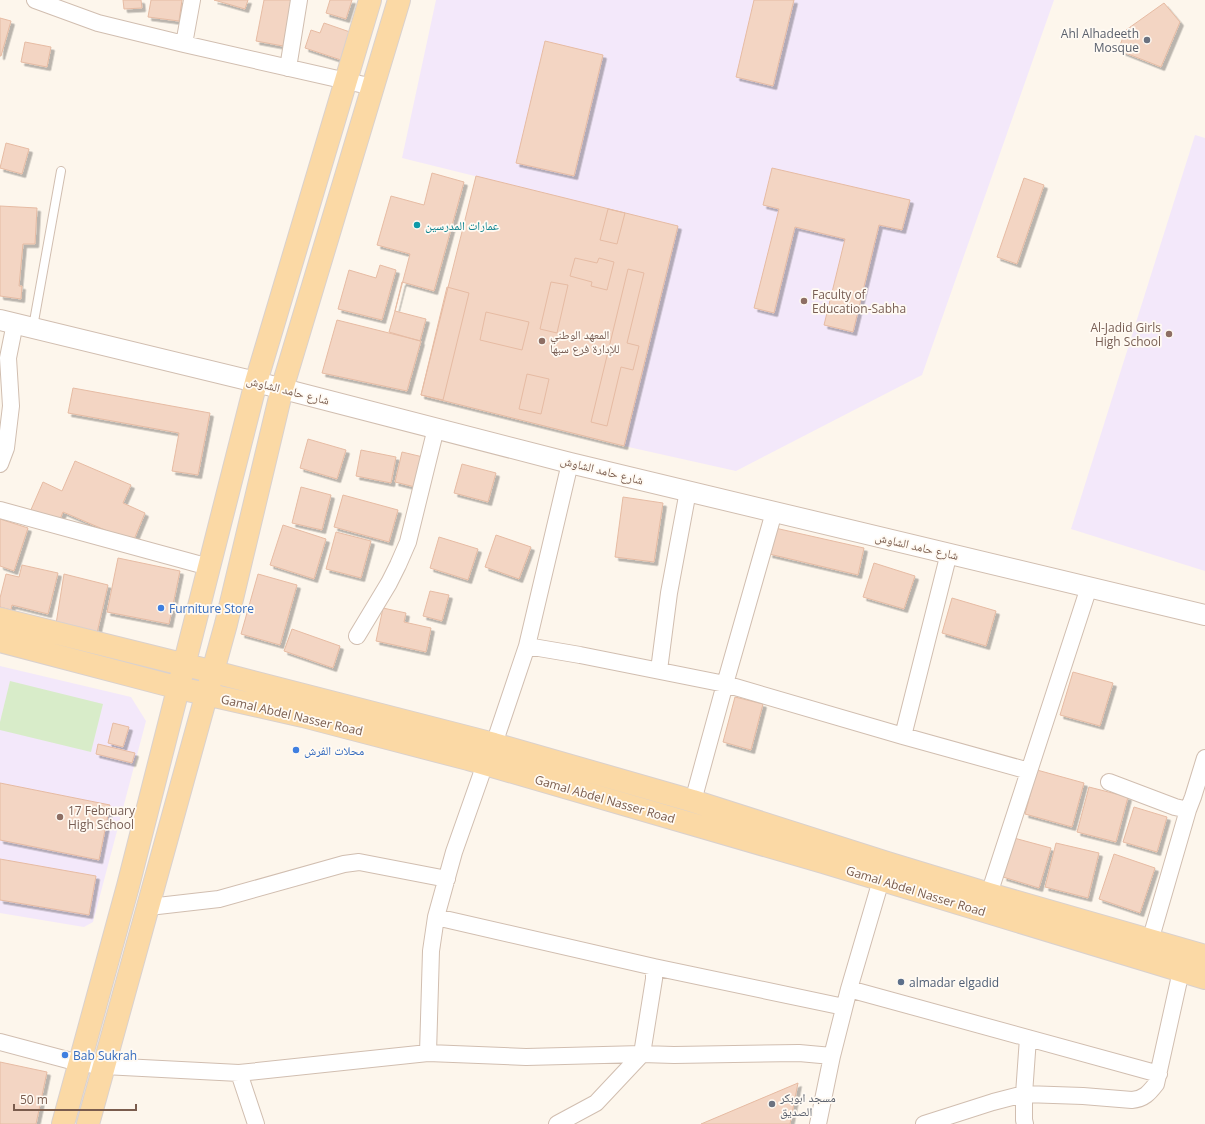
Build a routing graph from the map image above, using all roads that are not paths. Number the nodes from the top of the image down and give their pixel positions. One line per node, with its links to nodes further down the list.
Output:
1 (35, 0): 6 (street)
2 (192, 0): 6 (street)
3 (299, 0): 7 (street)
4 (370, 0): 8 (main road)
5 (399, 0): 9 (main road)
6 (184, 44): 7 (street)
7 (288, 68): 8 (street)
8 (346, 81): 9 (street); 12 (main road)
9 (373, 87): 13 (main road)
10 (61, 171): 11 (lane)
11 (16, 323): 12 (street, شارع حامد الشاوش); 14 (street)
12 (256, 382): 13 (street, شارع حامد الشاوش); 22 (main road)
13 (282, 388): 15 (street, شارع حامد الشاوش); 31 (main road)
14 (5, 398): 17 (street)
15 (436, 428): 16 (street, شارع حامد الشاوش); 26 (street)
16 (570, 463): 18 (street, شارع حامد الشاوش); 28 (street)
17 (0, 464)
18 (688, 491): 20 (street, شارع حامد الشاوش); 30 (street)
19 (0, 510): 22 (street)
20 (774, 512): 21 (street, شارع حامد الشاوش); 32 (street)
21 (948, 554): 23 (street, شارع حامد الشاوش); 35 (street)
22 (209, 567): 29 (main road)
23 (1088, 587): 24 (street, شارع حامد الشاوش); 39 (street)
24 (1205, 615)
25 (0, 619): 29 (main road, Gamal Abdel Nasser Road)
26 (357, 636)
27 (0, 640): 33 (main road, Gamal Abdel Nasser Road)
28 (527, 646): 30 (street); 36 (street)
29 (185, 665): 31 (main road, Gamal Abdel Nasser Road); 33 (main road)
30 (659, 670): 32 (street)
31 (214, 672): 34 (main road); 36 (main road, Gamal Abdel Nasser Road)
32 (725, 684): 35 (street); 41 (street)
33 (179, 688): 34 (main road, Gamal Abdel Nasser Road); 60 (main road)
34 (207, 695): 38 (main road, Gamal Abdel Nasser Road); 46 (main road)
35 (903, 736): 39 (street)
36 (494, 744): 41 (main road, Gamal Abdel Nasser Road)
37 (1205, 758): 42 (street)
38 (486, 764): 43 (main road, Gamal Abdel Nasser Road); 44 (street)
39 (1029, 771): 45 (street)
40 (1109, 782): 42 (street)
41 (693, 801): 43 (main road, Gamal Abdel Nasser Road)
42 (1188, 810): 48 (street)
43 (884, 872): 45 (main road, Gamal Abdel Nasser Road); 51 (main road, Gamal Abdel Nasser Road); 53 (street)
44 (447, 879): 46 (street); 47 (street)
45 (989, 894): 48 (main road, Gamal Abdel Nasser Road)
46 (149, 906): 61 (main road)
47 (436, 917): 50 (street); 57 (street)
48 (1150, 941): 49 (main road, Gamal Abdel Nasser Road)
49 (1205, 956)
50 (654, 967): 54 (street); 58 (street)
51 (1181, 971): 52 (main road, Gamal Abdel Nasser Road); 63 (street)
52 (1205, 978)
53 (849, 989): 54 (street); 55 (street)
54 (844, 1007): 59 (street)
55 (1028, 1038): 63 (street); 64 (street)
56 (0, 1042): 60 (street)
57 (428, 1053): 58 (street); 62 (street)
58 (642, 1054): 59 (street); 68 (street)
59 (832, 1056): 69 (street)
60 (79, 1063): 61 (street); 65 (main road)
61 (104, 1066): 62 (street); 66 (main road)
62 (239, 1073): 67 (street)
63 (1158, 1074): 64 (street)
64 (1024, 1094): 70 (street); 71 (street)
65 (63, 1124)
66 (88, 1124)
67 (256, 1124)
68 (558, 1124)
69 (818, 1124)
70 (924, 1124)
71 (1025, 1124)

